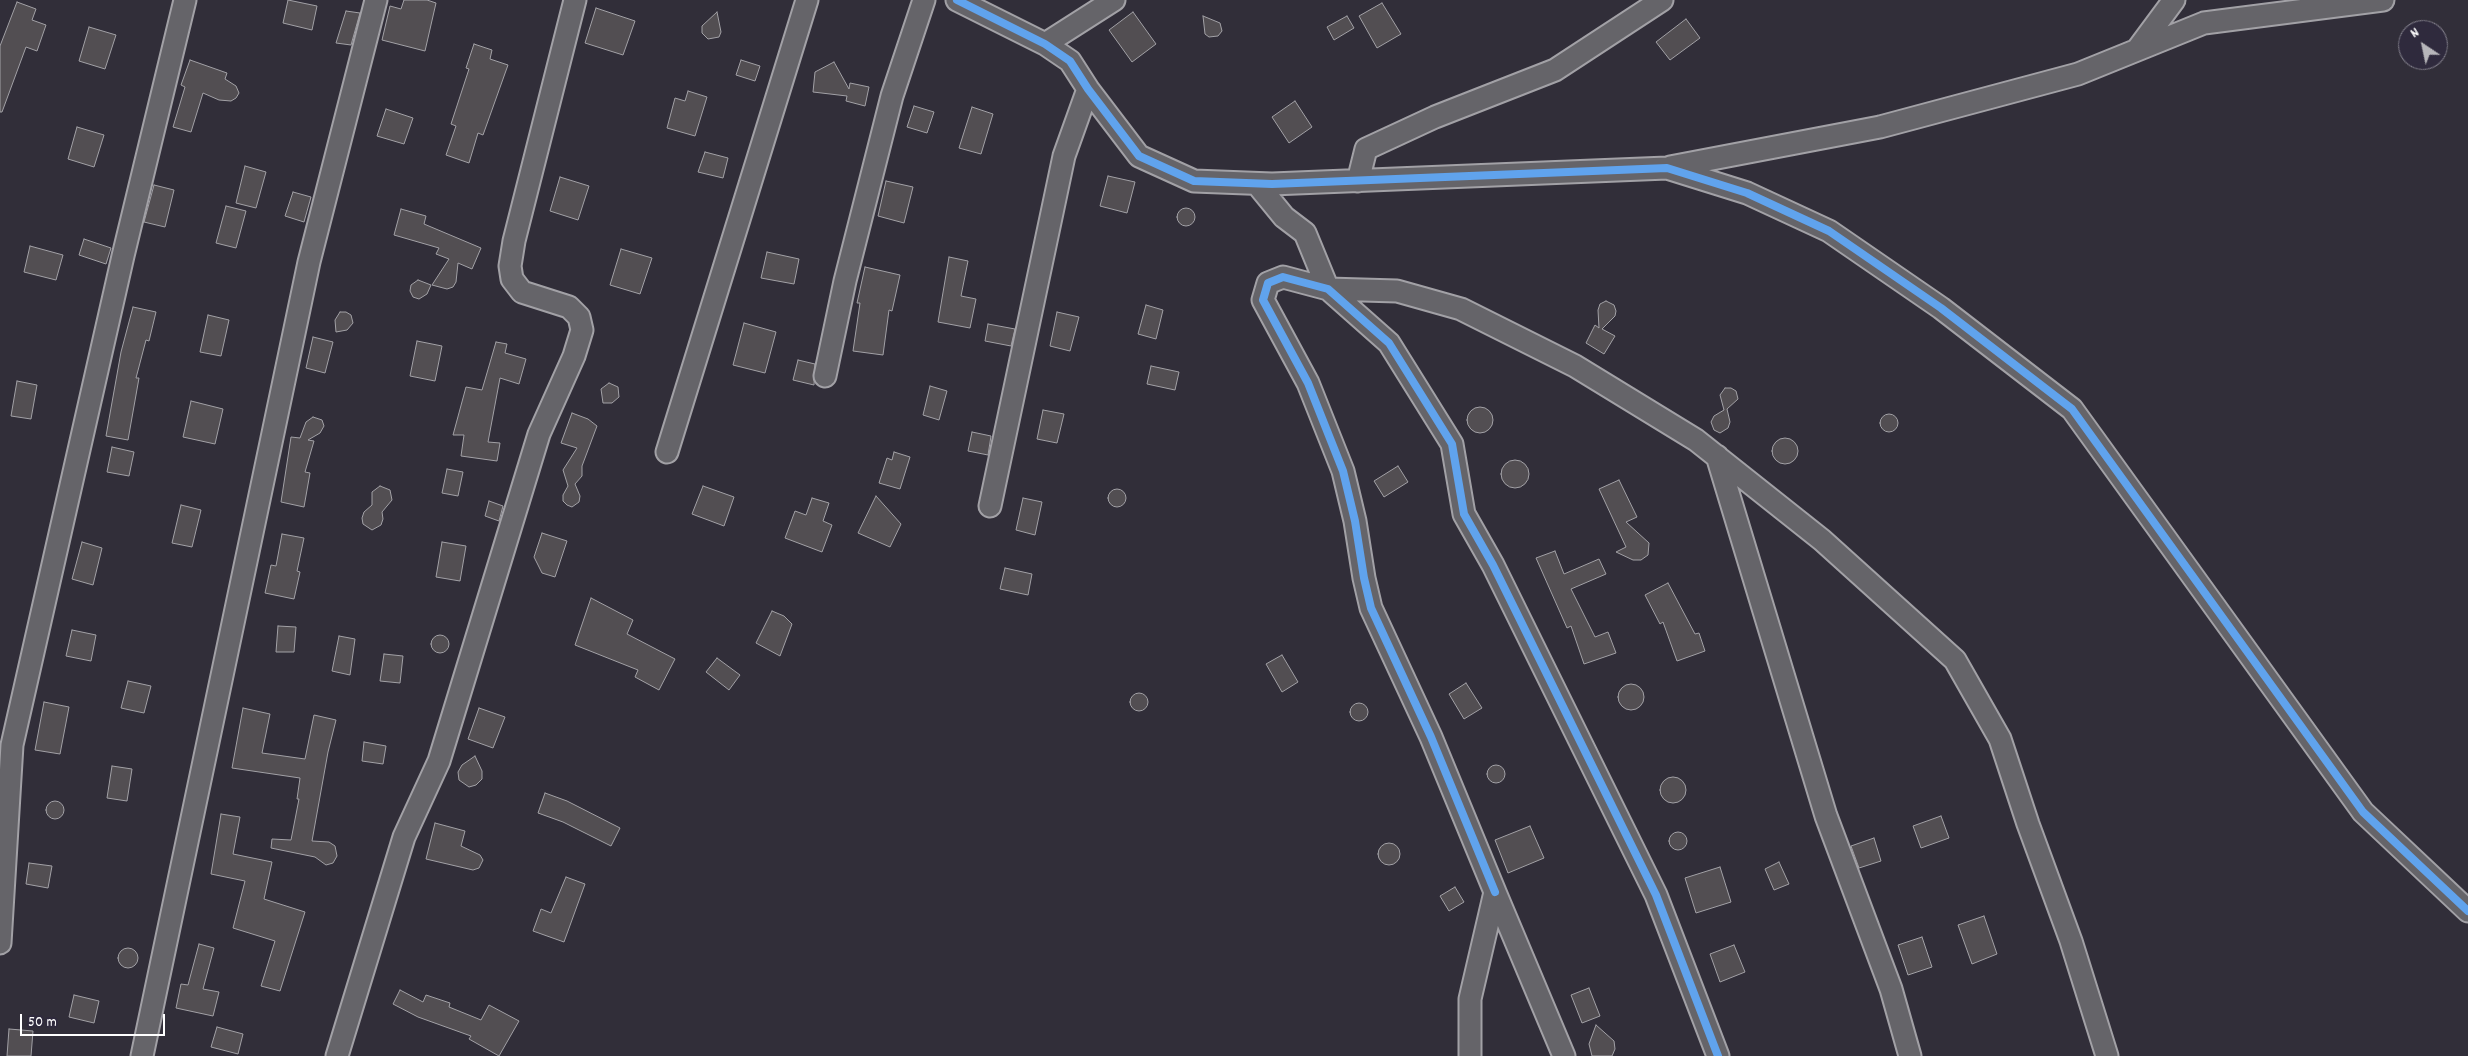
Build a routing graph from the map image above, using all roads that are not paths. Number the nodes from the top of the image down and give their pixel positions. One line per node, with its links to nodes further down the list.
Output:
1 (185, 0): 24 (street)
2 (376, 0): 25 (street)
3 (575, 0): 26 (street)
4 (807, 0): 19 (street)
5 (924, 0): 18 (street)
6 (957, 0): 11 (street)
7 (1114, 0): 11 (street)
8 (1662, 0): 15 (street)
9 (2174, 0): 12 (street)
10 (2383, 0): 12 (street)
11 (1045, 44): 13 (street)
12 (2136, 51): 14 (street)
13 (1088, 89): 16 (street); 21 (street)
14 (1668, 168): 15 (street); 23 (street)
15 (1358, 181): 16 (street)
16 (1257, 184): 17 (street)
17 (1328, 289): 20 (street); 22 (street); 29 (street)
18 (825, 376)
19 (667, 452)
20 (1717, 456): 30 (street); 31 (street)
21 (990, 506)
22 (1496, 892): 27 (street); 28 (street)
23 (2468, 911)
24 (0, 943)
25 (142, 1056)
26 (337, 1056)
27 (1470, 1056)
28 (1564, 1056)
29 (1718, 1056)
30 (1910, 1056)
31 (2107, 1056)

